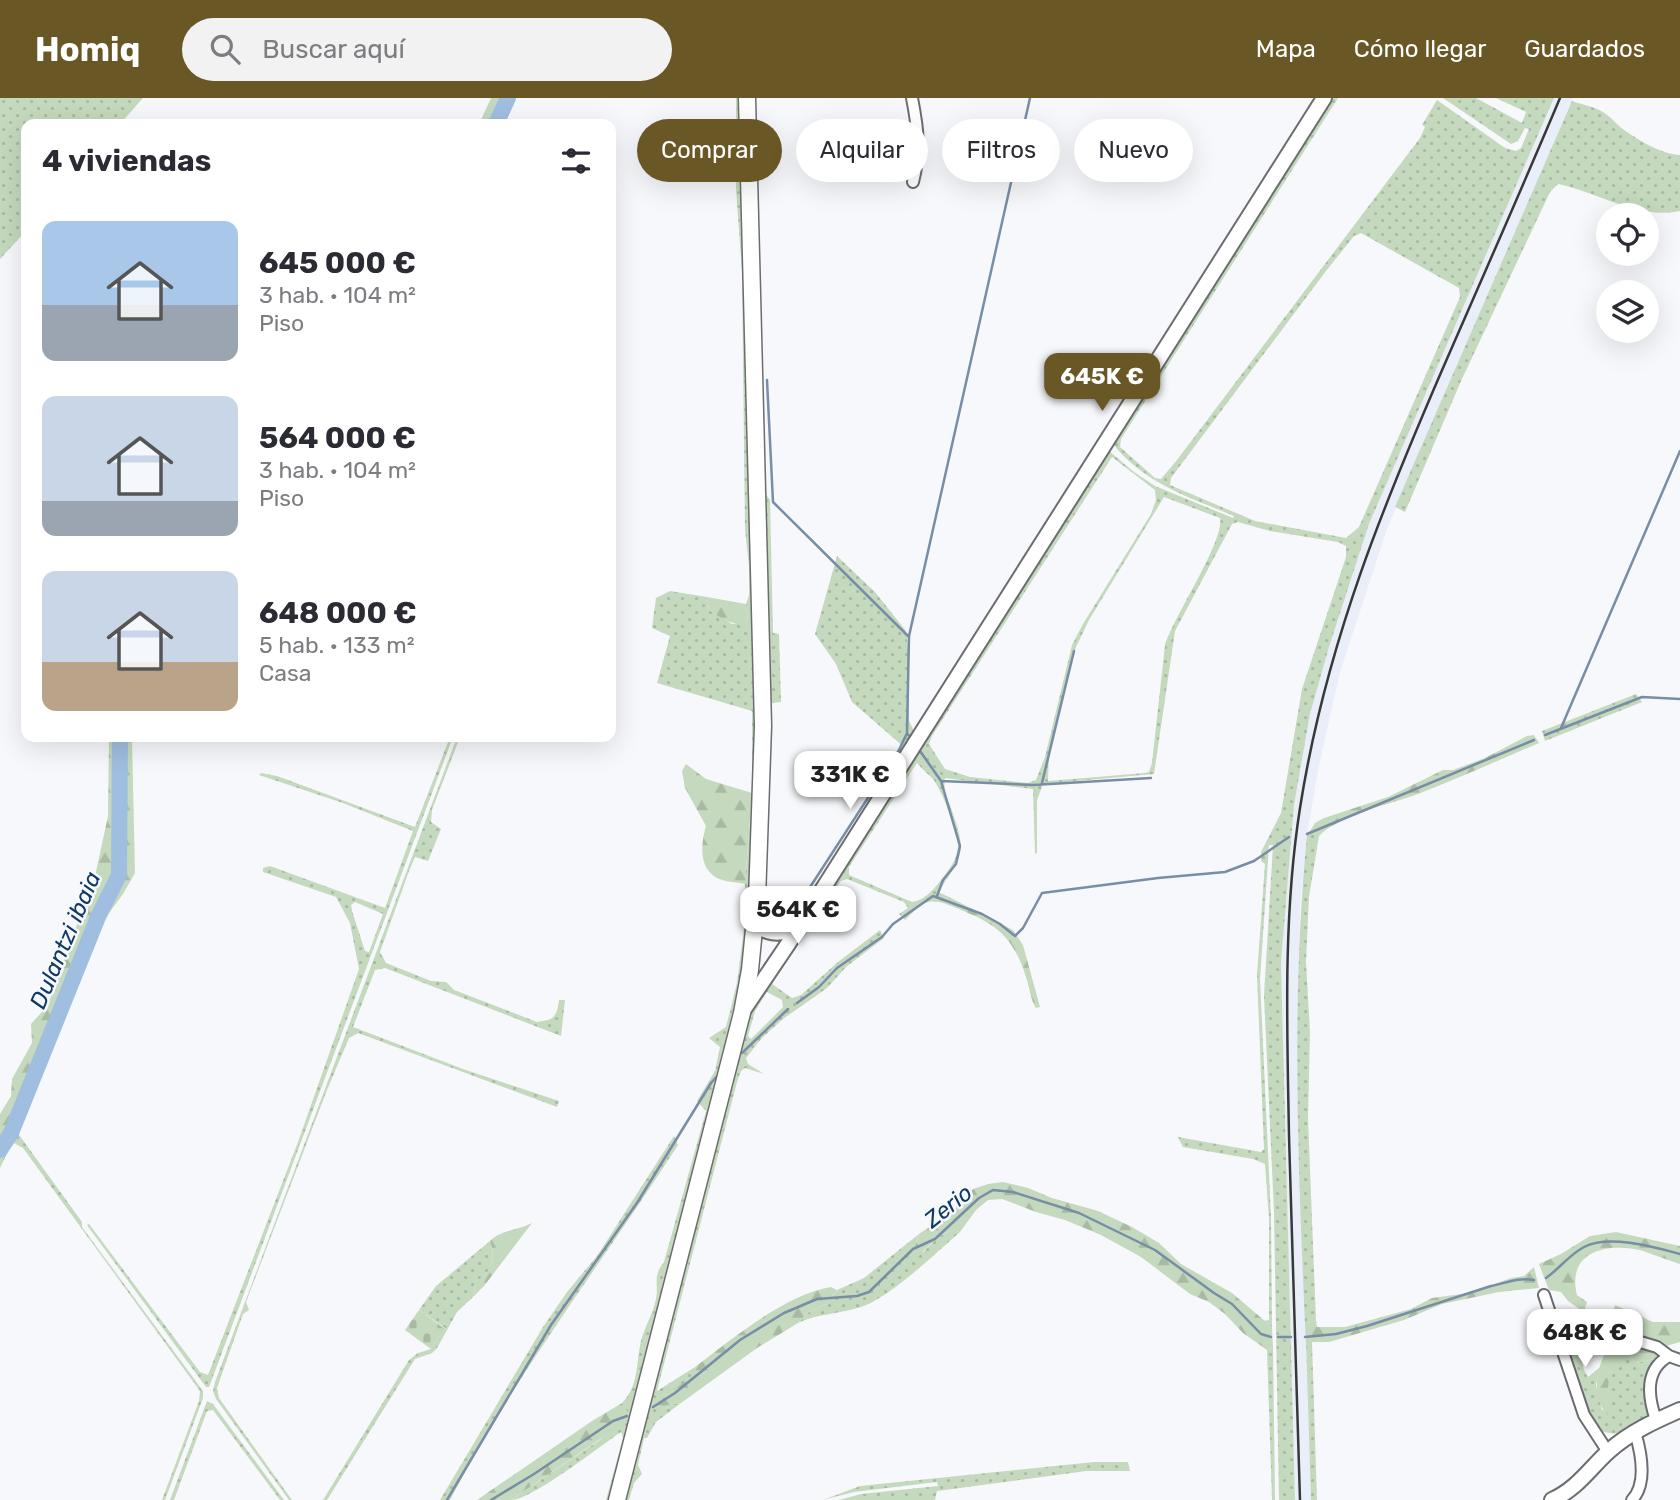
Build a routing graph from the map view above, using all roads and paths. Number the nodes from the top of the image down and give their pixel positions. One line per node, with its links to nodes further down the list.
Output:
1 (747, 98): 5 (main road)
2 (912, 98): 4 (street)
3 (1324, 98): 6 (street)
4 (916, 119)
5 (757, 898): 6 (street); 7 (main road)
6 (790, 921): 7 (street); 8 (street)
7 (755, 925): 8 (main road)
8 (742, 1013): 17 (main road)
9 (1544, 1295): 10 (street)
10 (1551, 1321): 11 (street); 15 (street)
11 (1675, 1358): 13 (street)
12 (1680, 1409): 13 (street)
13 (1656, 1420): 14 (street)
14 (1635, 1432): 15 (street); 18 (street)
15 (1608, 1452): 16 (street)
16 (1555, 1499)
17 (617, 1500)
18 (1632, 1500)

